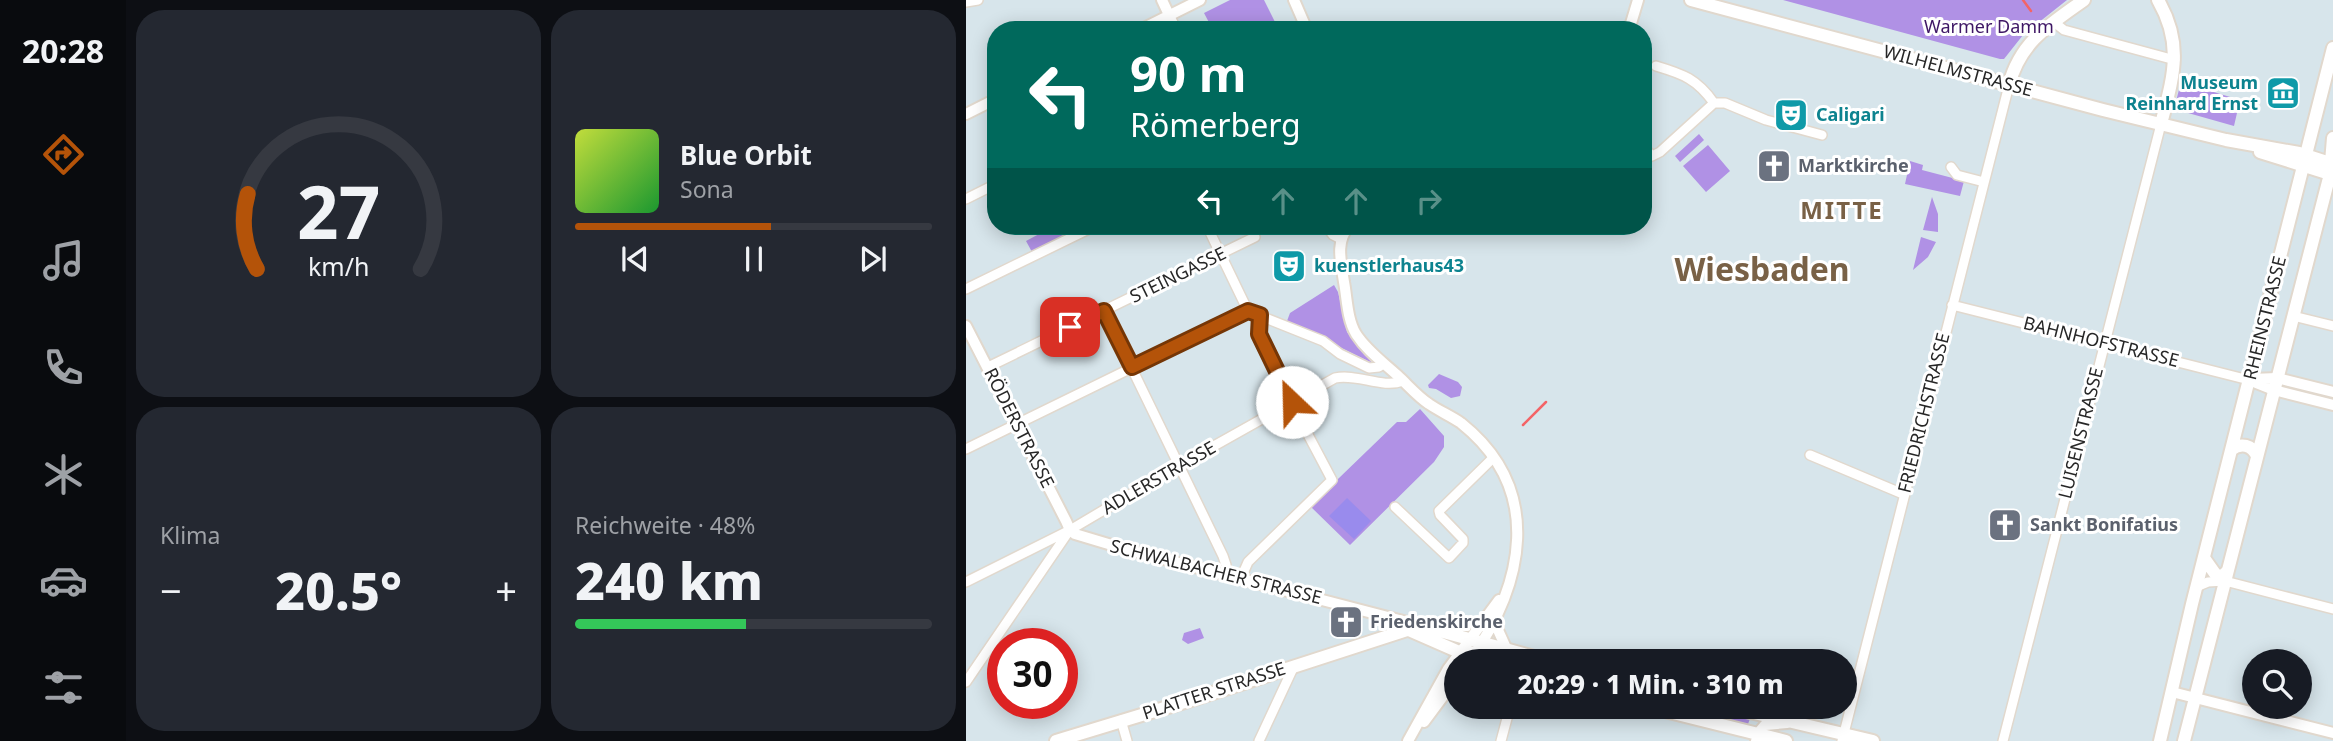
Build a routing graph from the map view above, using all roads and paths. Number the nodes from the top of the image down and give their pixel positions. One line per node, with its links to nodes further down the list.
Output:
1 (978, 0): 9 (street)
2 (1162, 0): 10 (street)
3 (1200, 0): 10 (street)
4 (1294, 0): 13 (street)
5 (1638, 0): 14 (street)
6 (1691, 0): 20 (main road, WILHELMSTRASSE)
7 (2084, 0): 15 (main road)
8 (2158, 0): 17 (main road)
9 (966, 2)
10 (1169, 15): 11 (street); 12 (street)
11 (1157, 21)
12 (1172, 21)
13 (1303, 21)
14 (1632, 21)
15 (2054, 23): 17 (street); 20 (main road)
16 (2333, 48): 18 (main road, RHEINSTRASSE)
17 (2175, 60): 24 (main road)
18 (2331, 65): 28 (main road, RHEINSTRASSE)
19 (1656, 66): 21 (street)
20 (2009, 85): 24 (main road, WILHELMSTRASSE); 31 (street, FRIEDRICHSTRASSE)
21 (1714, 103): 25 (street); 27 (street)
22 (987, 104): 23 (street)
23 (966, 114)
24 (2161, 124): 28 (main road, WILHELMSTRASSE); 49 (street, LUISENSTRASSE)
25 (1822, 135)
26 (2333, 138): 30 (main road, RHEINSTRASSE)
27 (1652, 156)
28 (2305, 161): 30 (main road, WILHELMSTRASSE); 54 (main road, RHEINSTRASSE)
29 (1951, 167): 31 (street)
30 (2332, 169): 46 (main road, RHEINSTRASSE)
31 (1984, 182): 42 (street, FRIEDRICHSTRASSE)
32 (987, 188): 33 (street)
33 (966, 199)
34 (1077, 235): 41 (street)
35 (1212, 235): 40 (street)
36 (1333, 235): 39 (street)
37 (1343, 235): 39 (street)
38 (1255, 237): 40 (street, STEINGASSE)
39 (1341, 239): 50 (street)
40 (1221, 254): 43 (street, STEINGASSE); 44 (street)
41 (966, 289)
42 (1952, 305): 49 (street, BAHNHOFSTRASSE); 66 (street, FRIEDRICHSTRASSE)
43 (1104, 311): 51 (street, STEINGASSE); 52 (street)
44 (1248, 311): 45 (street); 52 (street)
45 (1260, 315): 50 (street); 57 (street)
46 (2293, 316): 48 (street); 55 (main road, RHEINSTRASSE)
47 (966, 326): 51 (street, RÖDERSTRASSE)
48 (2333, 326)
49 (2104, 342): 54 (street, BAHNHOFSTRASSE); 107 (street, LUISENSTRASSE)
50 (1383, 364): 53 (street)
51 (988, 367): 59 (street, RÖDERSTRASSE)
52 (1132, 367): 59 (street); 65 (street)
53 (1403, 380): 57 (street, ADLERSTRASSE); 64 (street)
54 (2249, 380): 55 (street, BAHNHOFSTRASSE); 61 (main road, RHEINSTRASSE)
55 (2276, 384): 56 (street, BAHNHOFSTRASSE); 58 (street, BAHNHOFSTRASSE); 63 (main road, RHEINSTRASSE)
56 (2333, 392)
57 (1292, 402): 65 (street, ADLERSTRASSE); 72 (street)
58 (2333, 405)
59 (1017, 423): 60 (street); 68 (street, RÖDERSTRASSE)
60 (966, 449)
61 (2231, 450): 63 (main road); 69 (main road, RHEINSTRASSE)
62 (1810, 455): 66 (street)
63 (2257, 456): 71 (main road, RHEINSTRASSE)
64 (1493, 458): 67 (street); 74 (street)
65 (1180, 465): 68 (street, ADLERSTRASSE); 70 (street)
66 (1903, 494): 98 (street, FRIEDRICHSTRASSE)
67 (1395, 507)
68 (1070, 530): 70 (street, SCHWALBACHER STRASSE); 73 (street, ADLERSTRASSE); 88 (street)
69 (2204, 558): 71 (main road); 75 (main road, RHEINSTRASSE)
70 (1224, 574): 72 (street, SCHWALBACHER STRASSE)
71 (2227, 576): 75 (street); 76 (street); 91 (main road, RHEINSTRASSE)
72 (1241, 578): 78 (street, SCHWALBACHER STRASSE)
73 (966, 582)
74 (1510, 583): 77 (street); 82 (street)
75 (2196, 587): 89 (main road, RHEINSTRASSE)
76 (2333, 609)
77 (1497, 618): 83 (street); 84 (street)
78 (1406, 626): 79 (main road, SCHWALBACHER STRASSE); 81 (main road, SCHWALBACHER STRASSE); 86 (main road, PLATTER STRASSE)
79 (1439, 643): 80 (main road, SCHWALBACHER STRASSE); 85 (street)
80 (1462, 649)
81 (1465, 649)
82 (1475, 649)
83 (1475, 649)
84 (1506, 649)
85 (1444, 657)
86 (1294, 666): 95 (main road, PLATTER STRASSE); 102 (street)
87 (1444, 676): 103 (street)
88 (966, 682)
89 (2172, 692): 91 (street); 108 (main road, RHEINSTRASSE)
90 (1444, 694): 103 (street)
91 (2195, 698): 97 (street); 109 (main road, RHEINSTRASSE)
92 (1507, 719): 104 (street)
93 (1691, 719): 99 (main road)
94 (1778, 719): 96 (main road)
95 (1121, 720): 100 (main road, PLATTER STRASSE); 101 (street)
96 (1790, 722): 98 (main road); 99 (street)
97 (2333, 733)
98 (1836, 737): 106 (main road)
99 (1757, 738): 105 (main road)
100 (1056, 741)
101 (1127, 741)
102 (1259, 741)
103 (1409, 741)
104 (1501, 741)
105 (1786, 741)
106 (1873, 741)
107 (2003, 741)
108 (2160, 741)
109 (2184, 741)

